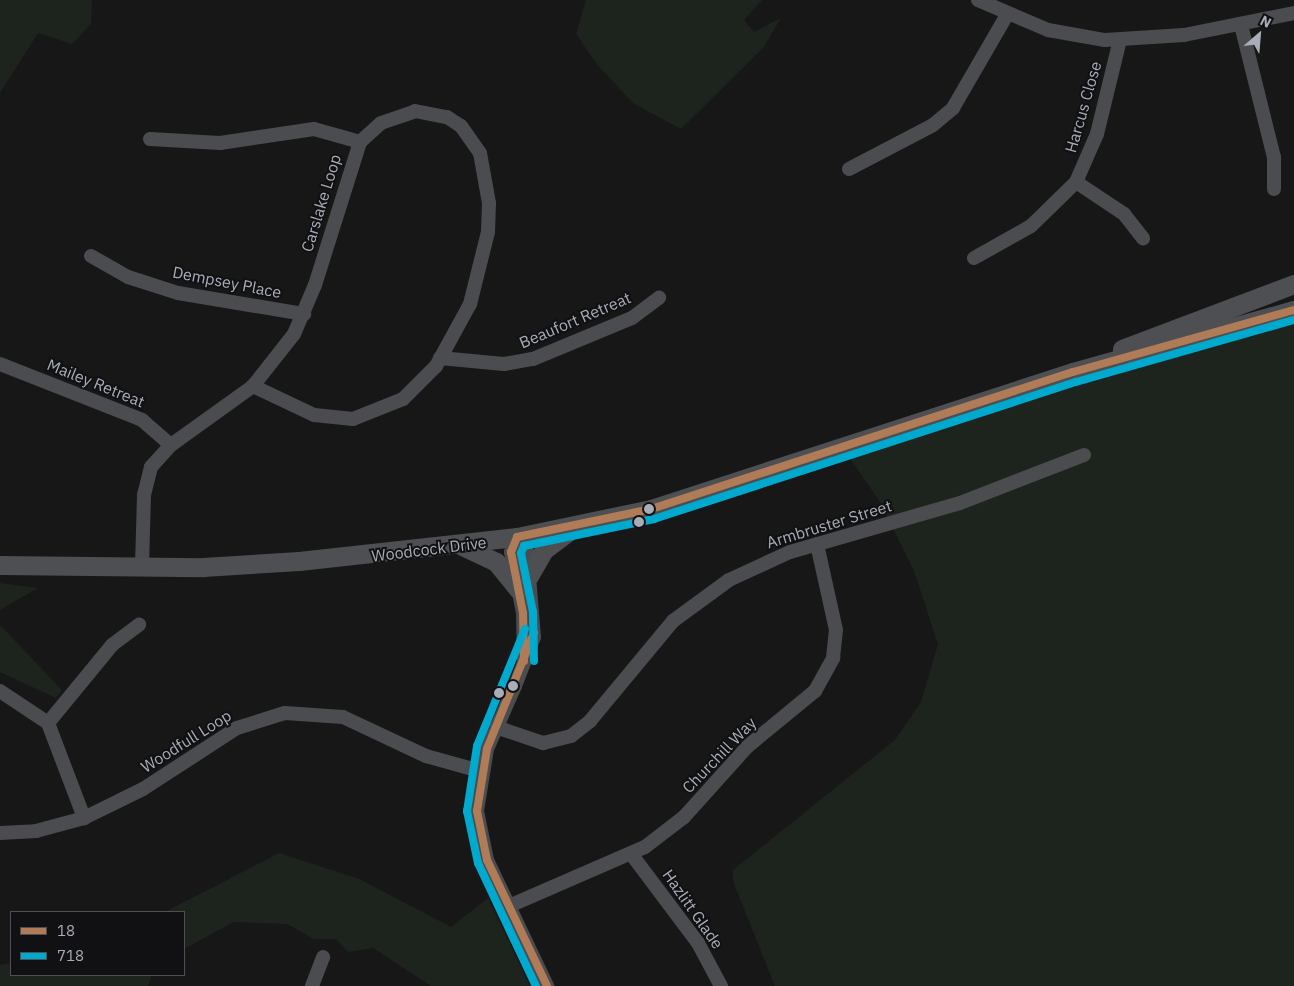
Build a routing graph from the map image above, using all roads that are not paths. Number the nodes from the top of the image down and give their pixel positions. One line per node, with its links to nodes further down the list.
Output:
1 (978, 0): 3 (street)
2 (1294, 13): 4 (street)
3 (1007, 15): 5 (street); 8 (street)
4 (1241, 25): 5 (street); 10 (street)
5 (1120, 40): 9 (street, Harcus Close)
6 (150, 139): 7 (street)
7 (360, 142): 17 (street, Carslake Loop); 18 (street, Carslake Loop)
8 (849, 169)
9 (1076, 182): 11 (street); 13 (street, Harcus Close)
10 (1274, 189)
11 (1143, 238)
12 (91, 256): 17 (street, Dempsey Place)
13 (974, 258)
14 (1294, 284): 20 (main road, Woodcock Drive)
15 (659, 298): 18 (street, Beaufort Retreat)
16 (1294, 310): 20 (main road, Woodcock Drive)
17 (304, 314): 21 (street, Carslake Loop)
18 (440, 358): 21 (street, Carslake Loop)
19 (0, 364): 22 (street, Mailey Retreat)
20 (1073, 372): 24 (main road, Woodcock Drive)
21 (253, 386): 22 (street, Carslake Loop)
22 (171, 445): 29 (street, Carslake Loop)
23 (1084, 455): 26 (street, Armbruster Street)
24 (581, 524): 25 (main road, Woodcock Drive); 30 (main road)
25 (517, 537): 27 (main road, Woodcock Drive); 30 (street)
26 (817, 544): 34 (street, Armbruster Street); 38 (street, Churchill Way)
27 (462, 546): 29 (main road, Woodcock Drive); 30 (main road)
28 (0, 565): 29 (main road, Woodcock Drive)
29 (142, 566)
30 (524, 583): 34 (street)
31 (139, 625): 33 (street)
32 (0, 691): 33 (street)
33 (48, 723): 36 (street)
34 (496, 728): 35 (street)
35 (480, 771): 36 (street, Woodfull Loop); 39 (street)
36 (84, 818): 37 (street, Woodfull Loop)
37 (0, 833)
38 (632, 855): 39 (street, Churchill Way); 43 (street, Hazlitt Glade)
39 (509, 906): 42 (street)
40 (323, 957): 41 (street)
41 (312, 986)
42 (547, 986)
43 (721, 986)

